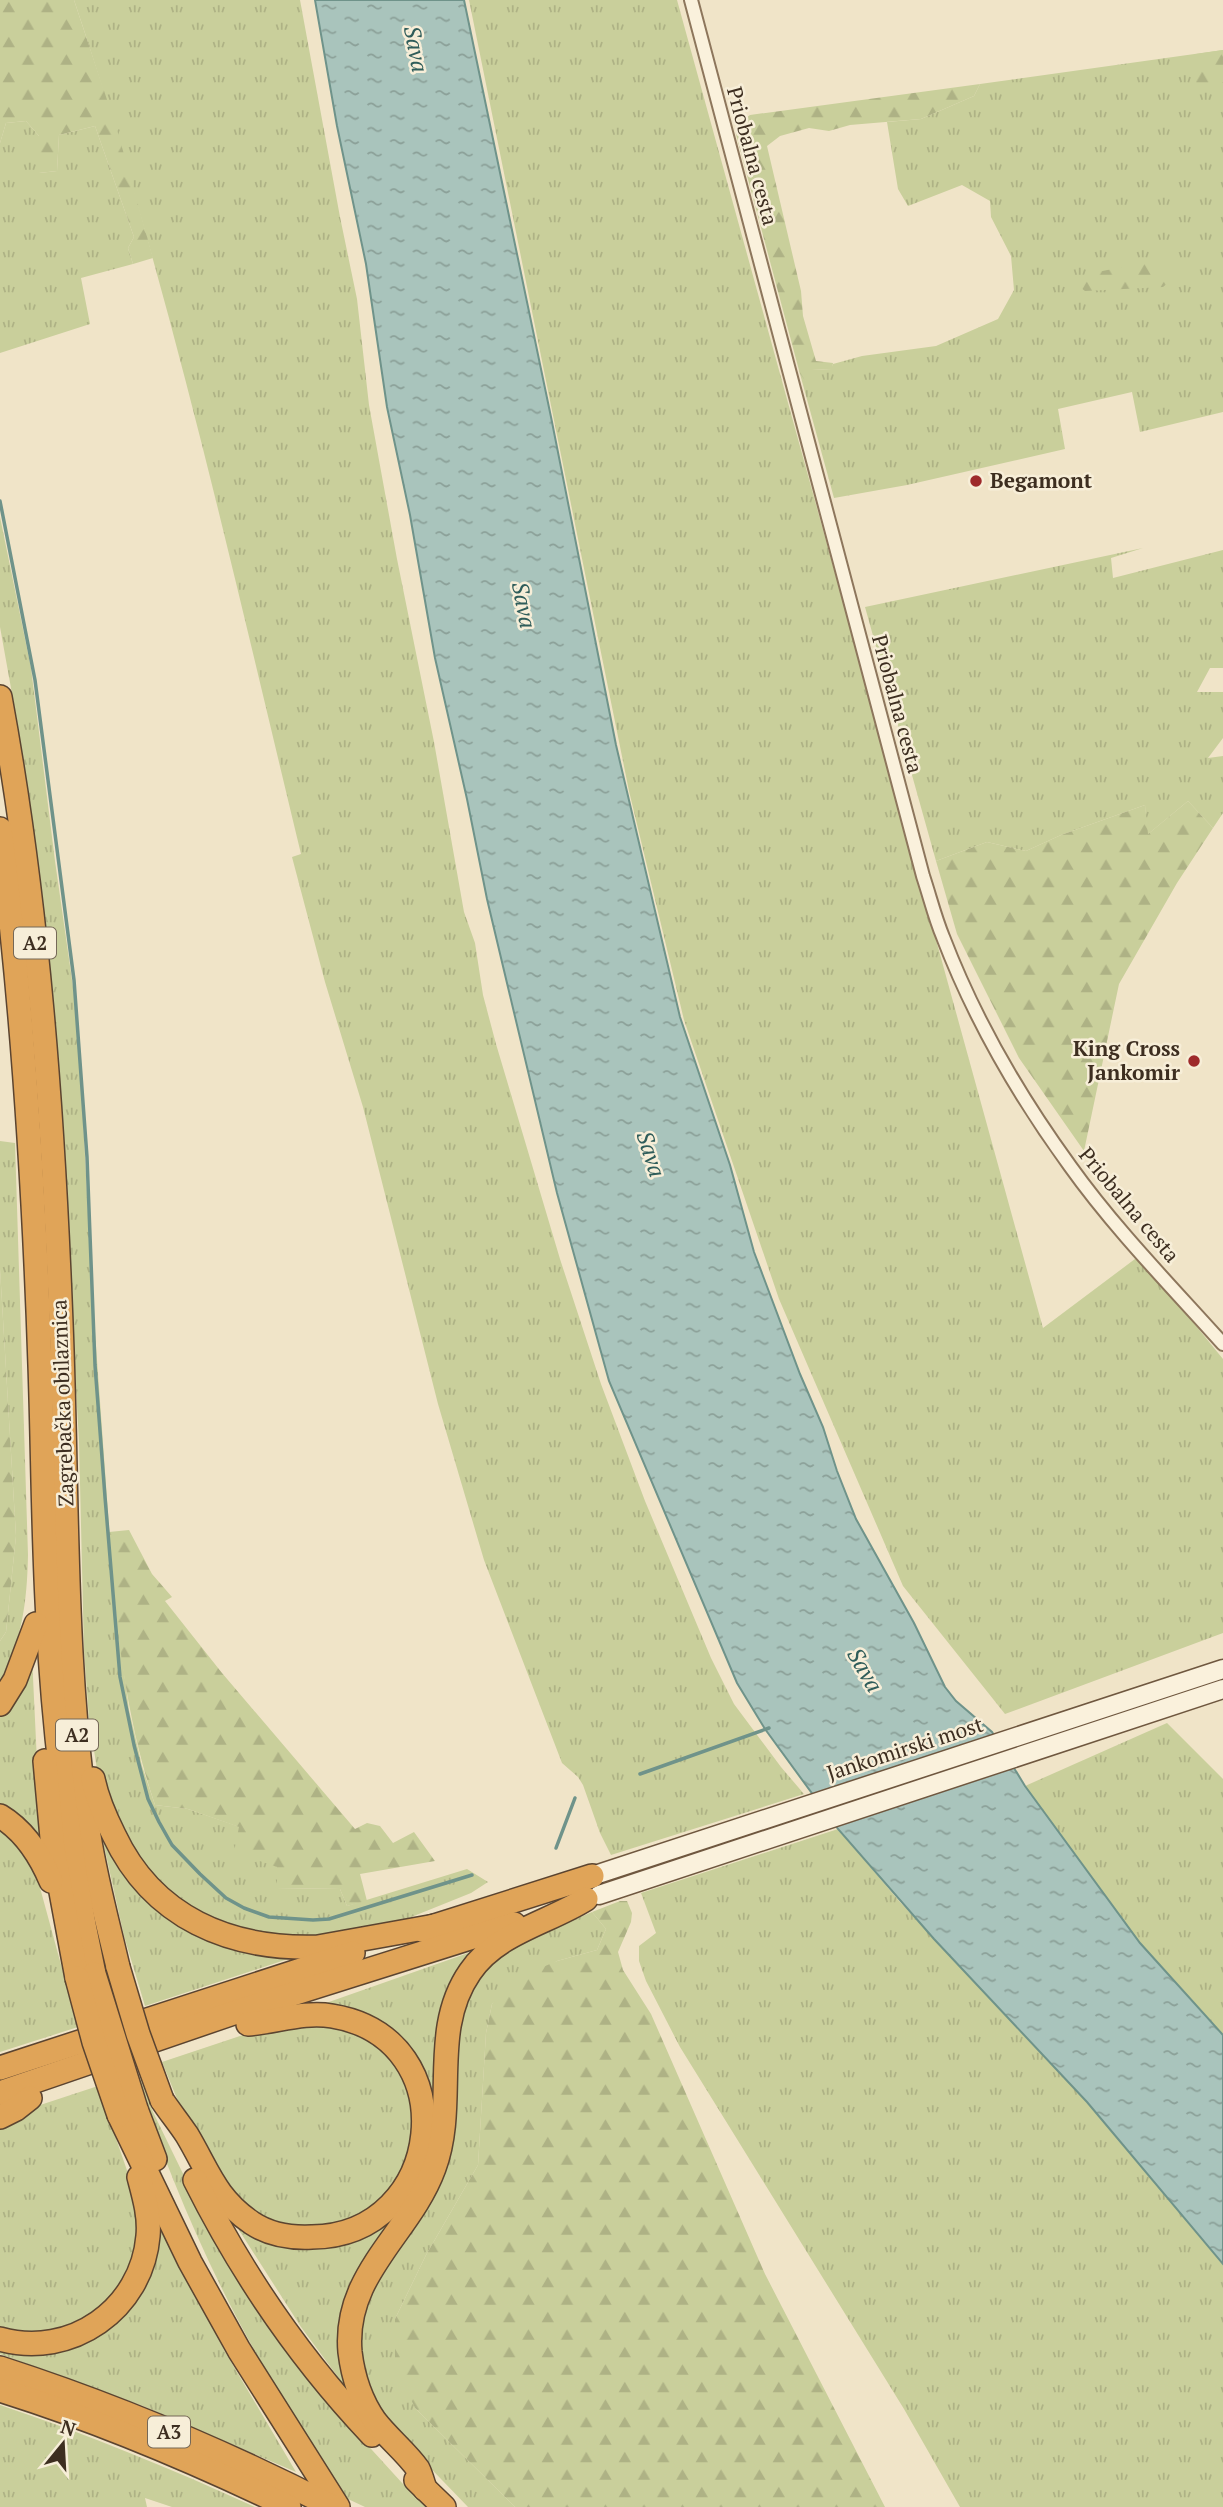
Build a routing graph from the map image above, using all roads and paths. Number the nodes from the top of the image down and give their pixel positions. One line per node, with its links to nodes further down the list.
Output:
1 (691, 0): 4 (street, Priobalna cesta)
2 (0, 698): 6 (highway, Zagrebačka obilaznica / A2)
3 (0, 829): 5 (highway, Zagrebačka obilaznica / A2)
4 (1223, 1344)
5 (45, 1490): 7 (highway); 15 (highway, Zagrebačka obilaznica / A2)
6 (69, 1565): 13 (highway); 20 (highway, Zagrebačka obilaznica / A2, bridge)
7 (36, 1624): 10 (highway); 15 (highway)
8 (1223, 1669): 12 (main road, Jankomirski most)
9 (1215, 1692): 12 (main road, Jankomirski most)
10 (0, 1704)
11 (0, 1816): 15 (highway)
12 (592, 1890): 13 (highway); 14 (highway); 27 (highway)
13 (435, 1926): 17 (highway)
14 (447, 1946): 16 (highway); 18 (highway)
15 (81, 1970): 22 (highway, bridge)
16 (248, 2024): 19 (highway); 20 (highway)
17 (0, 2068)
18 (0, 2093)
19 (30, 2098): 21 (highway); 23 (highway)
20 (162, 2100): 27 (highway)
21 (0, 2110)
22 (126, 2115): 24 (highway); 29 (highway)
23 (0, 2116)
24 (0, 2339)
25 (0, 2368): 29 (highway, A3)
26 (0, 2390): 28 (highway, A3)
27 (425, 2489): 30 (highway)
28 (289, 2507)
29 (335, 2507)
30 (443, 2507)

